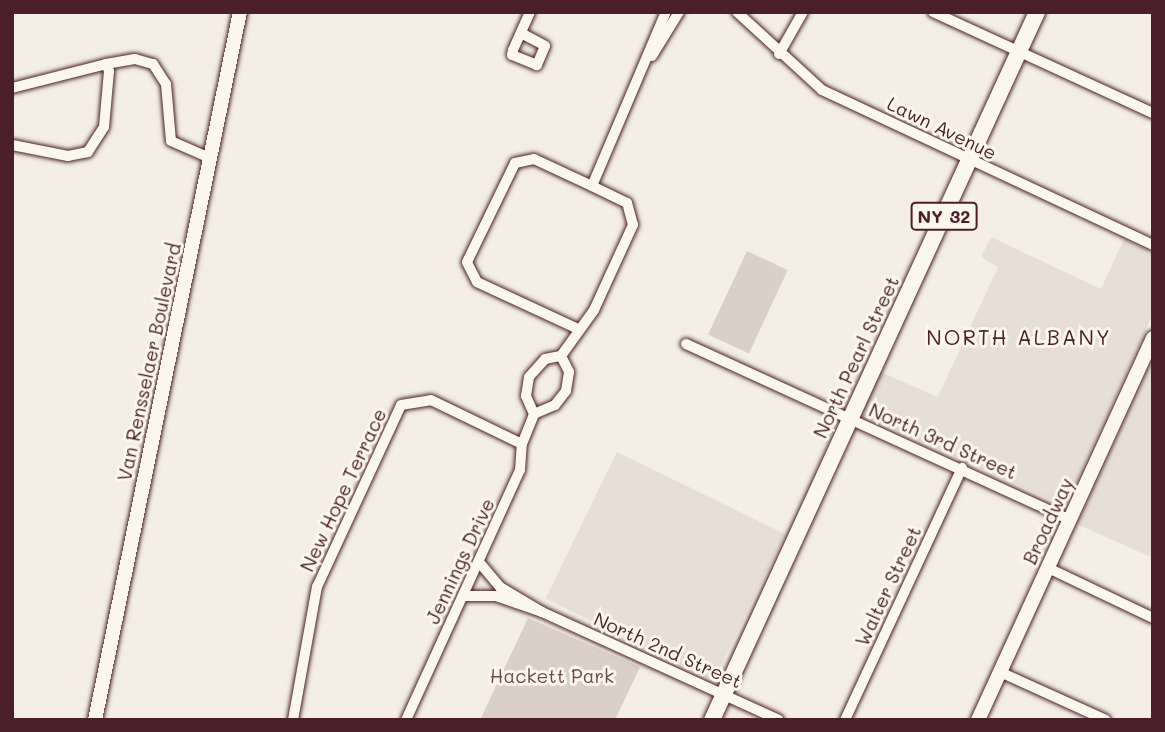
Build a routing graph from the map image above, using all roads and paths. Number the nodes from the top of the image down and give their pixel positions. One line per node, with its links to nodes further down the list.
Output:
1 (240, 12): 17 (street, Van Rensselaer Boulevard)
2 (530, 12): 9 (street)
3 (666, 12): 12 (street)
4 (679, 12): 12 (street)
5 (737, 12): 11 (street, Lawn Avenue)
6 (803, 12): 11 (street)
7 (933, 12): 10 (street)
8 (1037, 12): 10 (main road, North Pearl Street / NY 32)
9 (521, 33)
10 (1019, 52): 15 (street); 18 (main road, North Pearl Street / NY 32)
11 (779, 54): 18 (street, Lawn Avenue)
12 (652, 56): 19 (street)
13 (106, 64): 14 (street); 16 (street); 17 (street)
14 (12, 88)
15 (1153, 113)
16 (12, 145)
17 (210, 158): 37 (street, Van Rensselaer Boulevard)
18 (969, 161): 20 (street, Lawn Avenue); 26 (main road, North Pearl Street / NY 32)
19 (592, 186): 21 (street); 21 (street)
20 (1153, 245)
21 (576, 328): 24 (street)
22 (1153, 338): 29 (street, Broadway)
23 (686, 344): 26 (street, North 3rd Street)
24 (561, 356): 25 (street); 25 (street)
25 (534, 414): 27 (street, Jennings Drive)
26 (851, 419): 28 (street, North 3rd Street); 36 (main road, North Pearl Street / NY 32)
27 (522, 444): 30 (street, Jennings Drive); 38 (street, New Hope Terrace)
28 (962, 468): 29 (street, North 3rd Street); 42 (street, Walter Street)
29 (1070, 520): 31 (street, Broadway)
30 (479, 562): 32 (street, Jennings Drive); 33 (street, North 2nd Street)
31 (1048, 568): 34 (street); 35 (street, Broadway)
32 (463, 596): 33 (street, North 2nd Street); 39 (street, Jennings Drive)
33 (542, 612): 36 (street, North 2nd Street)
34 (1153, 618)
35 (1000, 672): 43 (street, Broadway); 44 (street)
36 (724, 694): 40 (main road, North Pearl Street / NY 32); 41 (street, North 2nd Street)
37 (95, 720)
38 (293, 720)
39 (406, 720)
40 (712, 720)
41 (779, 720)
42 (845, 720)
43 (978, 720)
44 (1106, 720)

